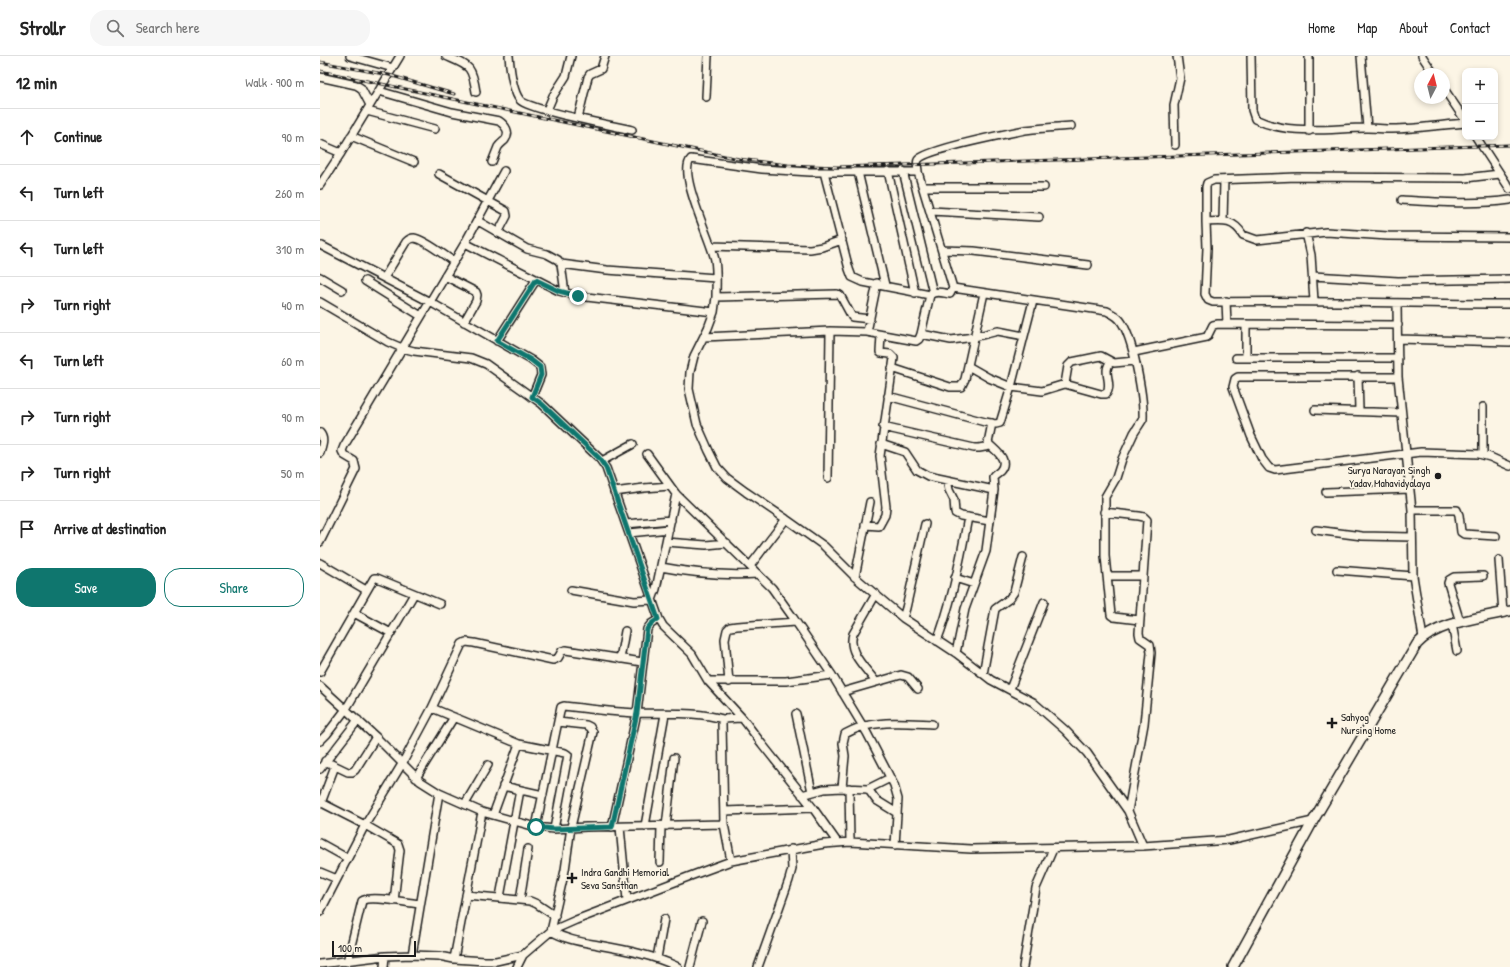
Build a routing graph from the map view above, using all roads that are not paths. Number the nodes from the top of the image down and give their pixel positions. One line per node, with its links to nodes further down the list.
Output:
1 (350, 56): 13 (street)
2 (400, 56): 13 (street)
3 (446, 56): 17 (street)
4 (509, 56): 21 (street)
5 (571, 56): 21 (street)
6 (605, 56): 23 (street)
7 (708, 56): 18 (street)
8 (1177, 56): 33 (street)
9 (1251, 56): 29 (street)
10 (1309, 56): 29 (street)
11 (1361, 56): 26 (street)
12 (1422, 56): 14 (street)
13 (393, 68): 16 (street)
14 (1430, 68)
15 (320, 76): 20 (street)
16 (378, 91): 20 (street); 36 (street)
17 (476, 92)
18 (706, 97)
19 (1450, 98): 22 (street)
20 (368, 108): 27 (street); 30 (street)
21 (547, 110): 23 (street)
22 (1462, 116)
23 (578, 118): 28 (street)
24 (1462, 123): 26 (street)
25 (1071, 126): 42 (street)
26 (1367, 128): 29 (street)
27 (435, 129)
28 (632, 130)
29 (1309, 131)
30 (351, 136): 34 (street); 35 (street)
31 (1478, 140): 44 (street)
32 (320, 144): 34 (street)
33 (1175, 145)
34 (342, 153): 46 (street)
35 (414, 162)
36 (492, 162)
37 (888, 171): 38 (street); 41 (street); 82 (street)
38 (903, 171): 42 (street); 84 (street)
39 (504, 172): 52 (street)
40 (824, 172): 41 (street); 61 (street); 64 (street)
41 (858, 172): 78 (street)
42 (918, 172): 47 (street)
43 (439, 174): 52 (street)
44 (1504, 177): 45 (street); 49 (street)
45 (1224, 180): 56 (street); 57 (street)
46 (320, 185)
47 (923, 187): 48 (street); 53 (street)
48 (1044, 187)
49 (1510, 189)
50 (1402, 200): 51 (street)
51 (1510, 200)
52 (488, 202): 55 (street); 58 (street)
53 (931, 211): 54 (street); 65 (street)
54 (1039, 217)
55 (478, 221): 58 (street); 62 (street)
56 (1223, 221): 57 (street); 59 (street)
57 (1206, 222): 90 (street)
58 (498, 233): 67 (street)
59 (1306, 233): 60 (street); 70 (street)
60 (1510, 237)
61 (842, 240): 64 (street); 77 (street)
62 (465, 243): 66 (street); 74 (street)
63 (322, 246): 72 (street)
64 (711, 246): 73 (street)
65 (942, 250): 68 (street); 79 (street)
66 (453, 262): 69 (street); 72 (street)
67 (561, 264): 73 (street); 81 (street)
68 (1088, 265)
69 (445, 276): 89 (street); 96 (street)
70 (1313, 276): 75 (street); 87 (street)
71 (320, 277): 80 (street)
72 (384, 278): 89 (street)
73 (716, 278): 85 (street)
74 (536, 280): 81 (street); 108 (street)
75 (1510, 280)
76 (365, 281): 94 (street)
77 (876, 283): 78 (street); 95 (street)
78 (885, 285): 82 (street)
79 (953, 288): 83 (street); 84 (street)
80 (342, 290)
81 (565, 293): 93 (street)
82 (915, 293): 84 (street)
83 (984, 293): 86 (street); 106 (street)
84 (932, 294): 102 (street)
85 (716, 297): 93 (street); 95 (street)
86 (1033, 300): 104 (street); 111 (street)
87 (1314, 301): 90 (street); 91 (street)
88 (320, 302): 110 (street)
89 (430, 302): 94 (street); 96 (street)
90 (1226, 302): 97 (street)
91 (1397, 304): 92 (street); 99 (street)
92 (1510, 304)
93 (714, 312): 105 (street)
94 (421, 316): 110 (street)
95 (870, 319): 101 (street)
96 (464, 322): 108 (street)
97 (1227, 324): 98 (street); 111 (street)
98 (1246, 324): 99 (street); 113 (street)
99 (1398, 325): 107 (street)
100 (830, 331): 101 (street); 105 (street); 141 (street)
101 (867, 332): 103 (street)
102 (921, 334): 103 (street); 106 (street)
103 (881, 335): 118 (street)
104 (1024, 336): 106 (street); 122 (street)
105 (704, 337): 153 (street)
106 (974, 337): 117 (street)
107 (1398, 340): 109 (street); 114 (street)
108 (497, 341): 124 (street)
109 (1510, 342)
110 (402, 348): 124 (street); 164 (street)
111 (1134, 352): 115 (street)
112 (1236, 358): 113 (street)
113 (1246, 358): 114 (street)
114 (1398, 358): 120 (street)
115 (1135, 361): 116 (street); 151 (street)
116 (1111, 362): 121 (street); 121 (street)
117 (968, 366): 118 (street); 122 (street)
118 (892, 368): 123 (street)
119 (1358, 376): 120 (street); 127 (street); 136 (street)
120 (1398, 377): 128 (street)
121 (1065, 384): 122 (street)
122 (1011, 387): 129 (street)
123 (888, 396): 129 (street); 130 (street)
124 (532, 397): 139 (street)
125 (1483, 407): 138 (street)
126 (1315, 410): 127 (street)
127 (1359, 410): 128 (street)
128 (1401, 412): 136 (street)
129 (992, 423): 134 (street)
130 (884, 428): 133 (street); 134 (street)
131 (320, 434): 135 (street)
132 (633, 444): 139 (street)
133 (881, 444): 142 (street); 158 (street)
134 (990, 446): 145 (street)
135 (320, 453)
136 (1405, 453): 138 (street); 144 (street)
137 (647, 454): 143 (street)
138 (1483, 455): 140 (street)
139 (602, 461): 146 (street)
140 (1510, 466)
141 (828, 478)
142 (947, 480): 145 (street); 152 (street)
143 (670, 486): 146 (street); 148 (street)
144 (1410, 489): 147 (street); 150 (street)
145 (994, 490): 155 (street)
146 (614, 492): 156 (street)
147 (1326, 492)
148 (676, 494): 154 (street); 166 (street)
149 (870, 502): 158 (street)
150 (1412, 510): 162 (street); 163 (street)
151 (1104, 512): 174 (street); 175 (street)
152 (968, 517): 155 (street); 179 (street)
153 (786, 518): 170 (street); 178 (street)
154 (671, 520): 156 (street); 159 (street)
155 (990, 521): 180 (street)
156 (626, 524): 161 (street)
157 (925, 524): 190 (street)
158 (865, 525): 178 (street)
159 (669, 529): 161 (street); 165 (street)
160 (1316, 530): 163 (street)
161 (629, 533): 185 (street)
162 (1496, 536)
163 (1412, 537): 176 (street)
164 (320, 542)
165 (666, 542): 166 (street); 171 (street)
166 (727, 543): 170 (street)
167 (1023, 557): 204 (street)
168 (1499, 560): 189 (street)
169 (320, 563): 181 (street)
170 (750, 566): 173 (street)
171 (661, 567): 173 (street); 185 (street)
172 (1337, 570): 176 (street)
173 (758, 574): 193 (street)
174 (1106, 576): 175 (street); 192 (street)
175 (1143, 576): 192 (street)
176 (1413, 576): 197 (street)
177 (1483, 576): 194 (street)
178 (856, 577): 184 (street)
179 (955, 578): 180 (street); 198 (street)
180 (974, 584): 200 (street)
181 (366, 590): 183 (street); 188 (street)
182 (571, 590): 185 (street)
183 (414, 594): 187 (street); 196 (street)
184 (876, 594): 190 (street); 208 (street)
185 (652, 600): 191 (street)
186 (1044, 602): 211 (street)
187 (440, 604)
188 (354, 612): 196 (street); 203 (street)
189 (1507, 612): 194 (main road)
190 (903, 618): 198 (street)
191 (658, 619): 202 (street); 206 (street)
192 (1139, 620): 249 (street)
193 (796, 622): 205 (street); 207 (street)
194 (1456, 623): 197 (main road); 199 (street)
195 (625, 631): 201 (street)
196 (391, 633): 214 (street)
197 (1423, 638): 254 (main road)
198 (937, 641): 200 (street)
199 (1457, 651)
200 (956, 653): 204 (street)
201 (620, 659): 202 (street); 213 (street)
202 (642, 662): 215 (street)
203 (320, 672)
204 (983, 674): 211 (street)
205 (832, 675): 207 (street); 212 (street)
206 (708, 681): 207 (street); 219 (street)
207 (729, 682)
208 (876, 682): 210 (street); 212 (street)
209 (320, 686): 214 (street)
210 (918, 689)
211 (1010, 689): 249 (street)
212 (842, 692): 224 (street)
213 (432, 708): 218 (street); 231 (street)
214 (346, 709): 220 (street); 226 (street)
215 (637, 713): 216 (street); 222 (street); 262 (street)
216 (665, 714): 221 (street); 258 (street)
217 (796, 714): 241 (street)
218 (454, 717): 227 (street); 235 (street)
219 (741, 718): 221 (street); 244 (street)
220 (358, 720): 225 (street); 230 (street)
221 (723, 720): 248 (street)
222 (558, 722): 228 (street); 261 (street)
223 (932, 724): 224 (street)
224 (863, 726): 236 (street); 238 (street)
225 (376, 737): 231 (street); 233 (street)
226 (320, 741)
227 (519, 744): 228 (street); 237 (street)
228 (553, 751): 243 (street); 263 (street)
229 (674, 758): 259 (street)
230 (325, 761): 233 (street); 234 (street)
231 (402, 764): 235 (street); 256 (street)
232 (488, 765): 246 (street)
233 (335, 766): 245 (street)
234 (320, 769)
235 (416, 778): 242 (street)
236 (890, 778): 239 (street); 251 (street)
237 (503, 786): 240 (street); 252 (street)
238 (846, 788): 239 (street); 241 (street); 265 (street)
239 (868, 789): 251 (street)
240 (520, 790): 243 (street); 253 (street)
241 (812, 792): 244 (street)
242 (439, 793): 246 (street); 282 (street)
243 (543, 795): 260 (street)
244 (802, 795): 247 (street)
245 (320, 803): 256 (street)
246 (466, 804): 250 (street)
247 (813, 808): 248 (street); 264 (street)
248 (724, 811): 255 (street)
249 (1128, 811): 268 (street)
250 (482, 812): 252 (street); 277 (street)
251 (897, 813): 267 (street)
252 (493, 815): 253 (street)
253 (514, 821): 260 (street); 278 (street)
254 (1313, 821): 268 (street); 301 (main road)
255 (724, 824): 259 (street); 273 (street)
256 (365, 825): 272 (street); 281 (street)
257 (620, 826): 258 (street); 262 (street); 280 (street)
258 (645, 826): 259 (street)
259 (664, 826): 274 (street)
260 (536, 827): 263 (street)
261 (571, 827): 262 (street); 263 (street); 284 (street)
262 (612, 827)
263 (554, 829)
264 (837, 842): 265 (street); 270 (street)
265 (850, 842): 267 (street)
266 (320, 843): 272 (street)
267 (895, 845): 271 (street)
268 (1143, 846): 271 (street)
269 (528, 848): 279 (street)
270 (791, 849): 273 (street); 299 (street)
271 (1053, 849): 300 (street)
272 (347, 858): 276 (street)
273 (730, 861): 280 (street)
274 (660, 862)
275 (320, 872): 276 (street)
276 (337, 879): 283 (street)
277 (466, 895): 278 (street); 292 (street)
278 (500, 897): 279 (street)
279 (520, 900): 284 (street)
280 (627, 900): 287 (street)
281 (394, 901): 282 (street); 293 (street)
282 (420, 904): 288 (street)
283 (320, 912)
284 (555, 916): 287 (street)
285 (664, 919): 291 (street)
286 (702, 921): 298 (street)
287 (551, 931): 289 (street); 291 (street)
288 (412, 955): 290 (street); 292 (street)
289 (523, 955): 292 (street); 296 (street)
290 (385, 956): 293 (street); 295 (street)
291 (657, 958): 297 (street)
292 (454, 959)
293 (347, 962): 294 (street)
294 (320, 964)
295 (384, 967)
296 (517, 967)
297 (678, 967)
298 (690, 967)
299 (758, 967)
300 (1023, 967)
301 (1233, 967)

